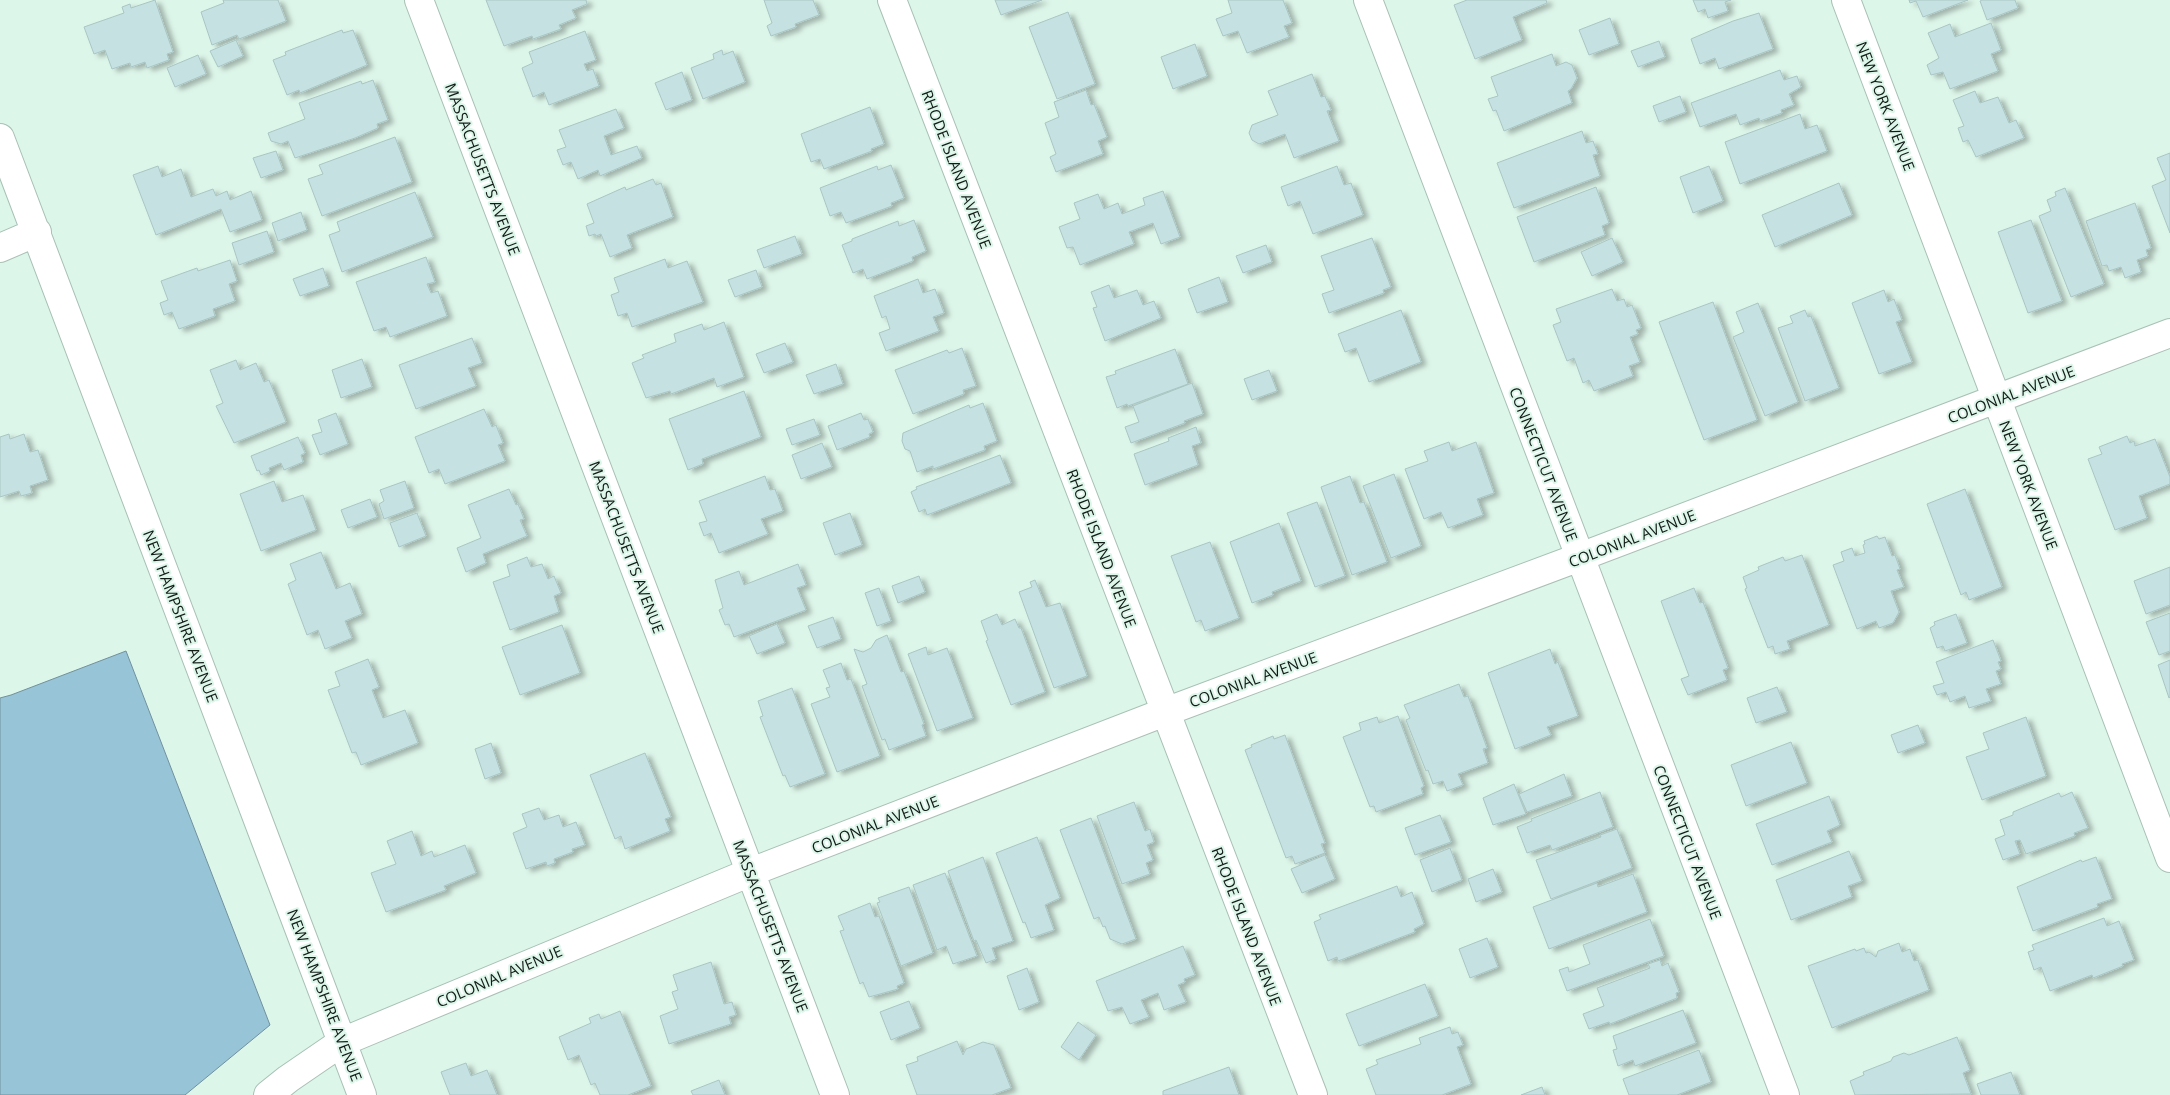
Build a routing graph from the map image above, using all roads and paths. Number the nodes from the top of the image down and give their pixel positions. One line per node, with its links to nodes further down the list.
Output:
1 (419, 0): 13 (street, MASSACHUSETTS AVENUE)
2 (892, 0): 11 (street, RHODE ISLAND AVENUE)
3 (1368, 0): 10 (street, CONNECTICUT AVENUE)
4 (1846, 0): 9 (street, NEW YORK AVENUE)
5 (0, 138): 6 (street, NEW HAMPSHIRE AVENUE)
6 (37, 232): 7 (street); 14 (street, NEW HAMPSHIRE AVENUE)
7 (0, 248)
8 (2170, 333): 9 (street, COLONIAL AVENUE)
9 (1997, 400): 10 (street, COLONIAL AVENUE); 12 (street, NEW YORK AVENUE)
10 (1580, 558): 11 (street, COLONIAL AVENUE); 19 (street, CONNECTICUT AVENUE)
11 (1165, 712): 13 (street, COLONIAL AVENUE); 18 (street, RHODE ISLAND AVENUE)
12 (2170, 858)
13 (751, 872): 14 (street, COLONIAL AVENUE); 17 (street, MASSACHUSETTS AVENUE)
14 (342, 1042): 15 (street, COLONIAL AVENUE); 16 (street, NEW HAMPSHIRE AVENUE)
15 (268, 1095)
16 (362, 1095)
17 (835, 1095)
18 (1313, 1095)
19 (1785, 1095)

